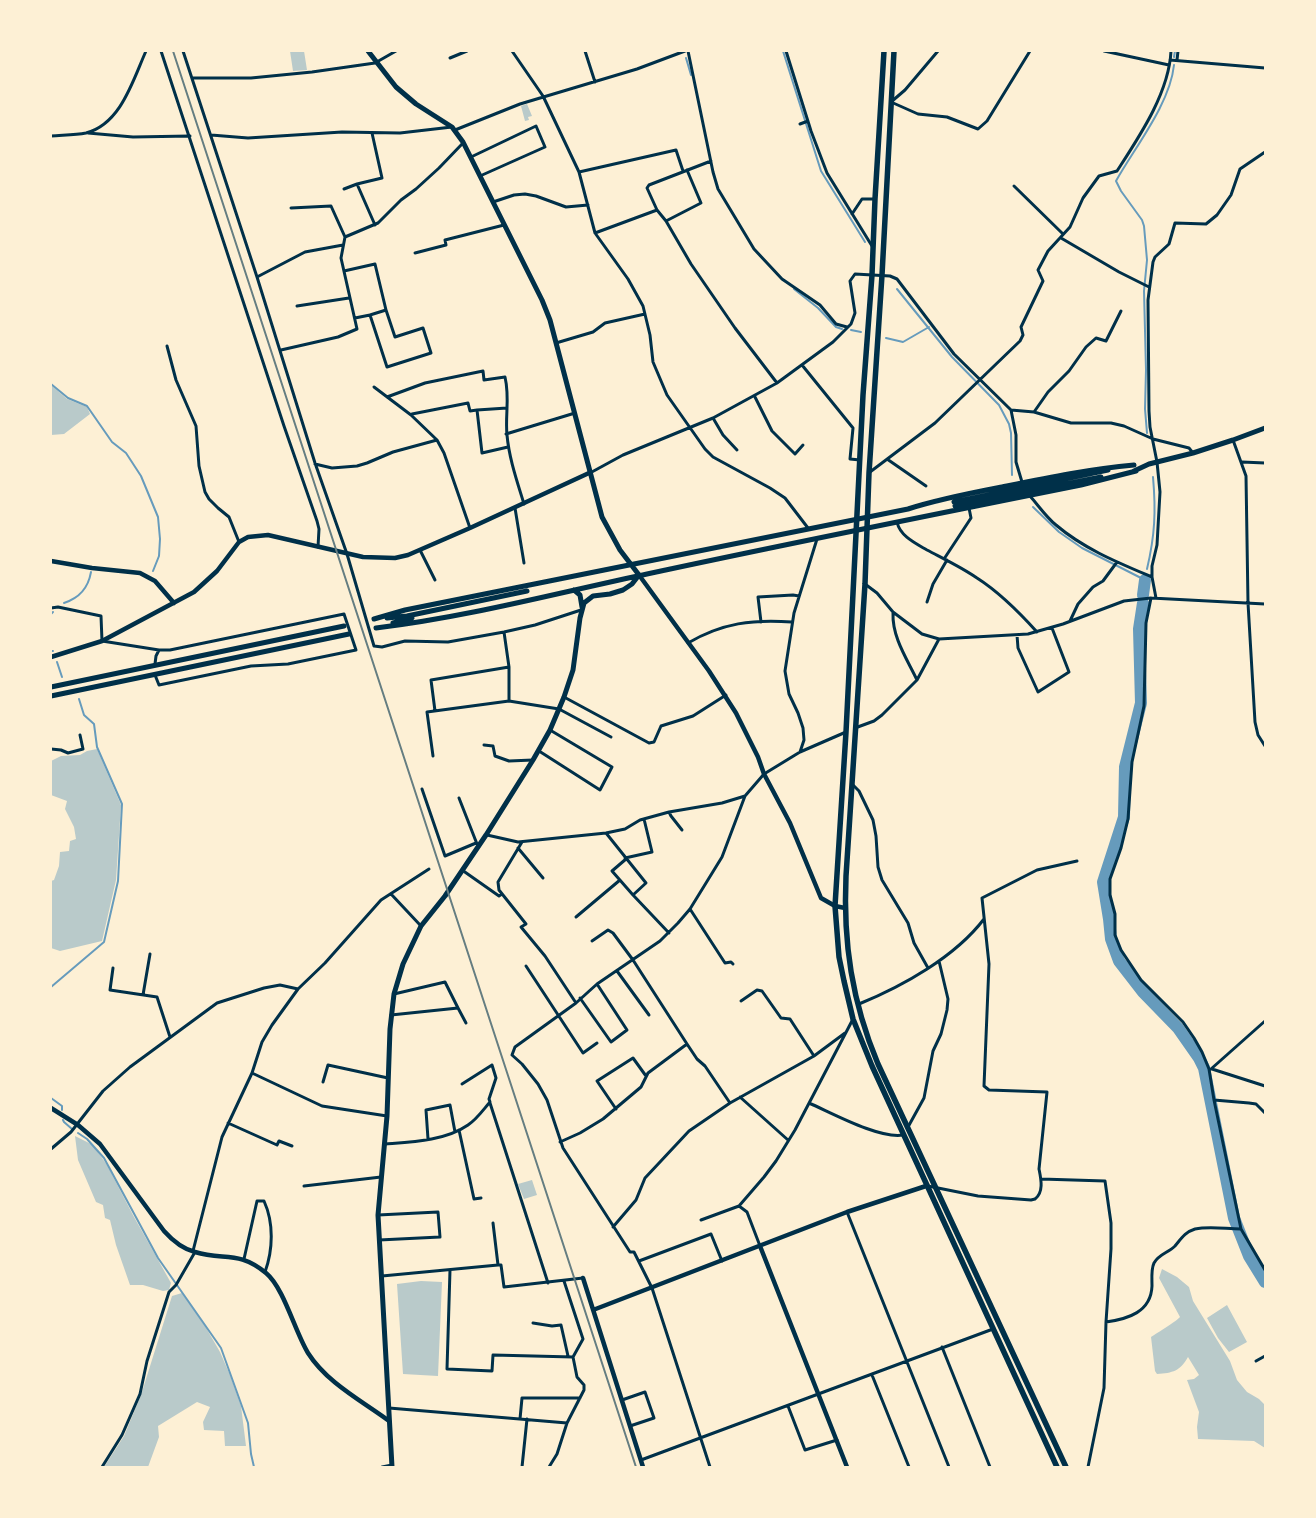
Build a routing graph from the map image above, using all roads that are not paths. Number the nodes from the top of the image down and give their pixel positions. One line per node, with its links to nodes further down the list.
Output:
1 (146, 51): 31 (street)
2 (161, 51): 35 (street)
3 (183, 51): 24 (street)
4 (368, 51): 21 (main road)
5 (396, 51): 21 (street)
6 (467, 51): 18 (street)
7 (512, 51): 26 (street)
8 (585, 51): 25 (street)
9 (687, 51): 25 (street); 39 (street)
10 (786, 51): 28 (street)
11 (884, 51): 48 (highway)
12 (894, 51): 27 (highway)
13 (938, 51): 27 (street)
14 (1030, 51): 27 (street)
15 (1104, 51): 22 (street)
16 (1171, 51): 19 (street)
17 (1178, 51): 20 (street)
18 (450, 58)
19 (1170, 60): 20 (street); 22 (street)
20 (1177, 60): 23 (street)
21 (375, 63): 24 (street); 30 (main road)
22 (1169, 65): 60 (street)
23 (1265, 68)
24 (192, 78): 33 (street)
25 (595, 82): 26 (street)
26 (543, 96): 30 (street); 41 (street)
27 (891, 102): 68 (highway)
28 (808, 121): 29 (street); 42 (street)
29 (801, 124)
30 (453, 129): 32 (street); 36 (main road)
31 (87, 132): 34 (street); 35 (street)
32 (372, 133): 33 (street); 45 (street)
33 (211, 135): 69 (street)
34 (51, 136)
35 (190, 136): 131 (street)
36 (463, 142): 38 (main road); 58 (street)
37 (1265, 152): 70 (street)
38 (471, 157): 43 (main road); 43 (street)
39 (711, 161): 40 (street); 78 (street)
40 (685, 170): 41 (street); 53 (street); 56 (street)
41 (579, 172): 50 (street)
42 (827, 173): 44 (street); 51 (street)
43 (480, 176): 49 (main road)
44 (820, 176)
45 (357, 184): 47 (street); 58 (street)
46 (1014, 186): 60 (street)
47 (344, 189)
48 (875, 199): 55 (street); 64 (highway)
49 (493, 202): 50 (street); 57 (main road)
50 (588, 205): 59 (street)
51 (848, 207): 54 (street); 55 (street)
52 (290, 208): 61 (street)
53 (657, 210): 56 (street); 59 (street)
54 (842, 211)
55 (852, 214): 64 (street)
56 (666, 221): 84 (street)
57 (504, 224): 65 (street); 79 (main road)
58 (375, 225): 61 (street)
59 (595, 233): 75 (street)
60 (1063, 234): 62 (street)
61 (345, 237): 63 (street)
62 (1060, 238): 70 (street); 83 (street)
63 (343, 245): 66 (street); 69 (street)
64 (873, 248): 67 (highway)
65 (415, 253)
66 (344, 271): 71 (street); 73 (street)
67 (872, 275): 68 (street); 78 (street); 106 (highway)
68 (882, 275): 83 (street); 115 (highway)
69 (257, 277): 81 (street)
70 (1150, 288): 98 (street)
71 (349, 298): 72 (street); 77 (street)
72 (297, 306)
73 (386, 310): 76 (street); 76 (street)
74 (1121, 311): 91 (street)
75 (645, 314): 79 (street); 95 (street)
76 (370, 315): 77 (street)
77 (355, 318): 81 (street)
78 (848, 327): 82 (street)
79 (556, 343): 92 (main road)
80 (166, 346): 130 (street)
81 (281, 350): 109 (street)
82 (802, 365): 84 (street); 106 (street)
83 (981, 380): 90 (street); 105 (street)
84 (777, 384): 87 (street)
85 (374, 387): 86 (street)
86 (387, 397): 88 (street); 93 (street)
87 (755, 397): 94 (street); 101 (street)
88 (507, 408): 89 (street); 97 (street)
89 (477, 410): 93 (street); 102 (street)
90 (1011, 410): 91 (street); 116 (street)
91 (1034, 412): 98 (street)
92 (575, 413): 97 (street); 114 (main road)
93 (412, 415): 99 (street)
94 (713, 418): 95 (street); 103 (street)
95 (690, 427): 114 (street); 126 (street)
96 (1265, 428): 100 (main road)
97 (506, 434): 102 (street)
98 (1151, 438): 104 (street); 107 (street)
99 (437, 440): 109 (street); 125 (street)
100 (1233, 440): 104 (main road); 108 (street)
101 (803, 445)
102 (508, 447): 119 (street)
103 (737, 450)
104 (1193, 453): 107 (main road)
105 (887, 459): 115 (street); 117 (street)
106 (860, 460): 123 (highway)
107 (1157, 462): 111 (main road); 140 (street)
108 (1242, 462): 110 (street); 149 (street)
109 (315, 463): 133 (street)
110 (1265, 463)
111 (1149, 464): 112 (main road); 113 (main road)
112 (1134, 465): 113 (main road); 116 (main road)
113 (1136, 471): 118 (main road)
114 (589, 473): 119 (street); 138 (main road)
115 (869, 473): 122 (highway)
116 (1022, 482): 122 (main road)
117 (926, 486)
118 (1030, 496): 121 (main road); 136 (street)
119 (524, 504): 120 (street)
120 (515, 508): 125 (street); 137 (street)
121 (969, 508): 124 (main road); 134 (street)
122 (868, 517): 123 (main road); 127 (highway)
123 (857, 518): 126 (main road); 128 (highway)
124 (897, 522): 127 (main road); 134 (street)
125 (470, 528): 132 (street)
126 (808, 528): 138 (main road)
127 (867, 529): 128 (main road); 142 (highway)
128 (856, 531): 129 (main road); 181 (highway)
129 (817, 539): 139 (main road); 144 (street)
130 (239, 542): 131 (street); 148 (street)
131 (318, 546): 133 (street)
132 (420, 550): 133 (street); 141 (street)
133 (347, 554): 159 (street)
134 (946, 560): 147 (street); 160 (street)
135 (51, 561): 148 (street)
136 (1116, 562): 140 (street); 156 (street)
137 (524, 563)
138 (631, 565): 139 (main road); 143 (main road)
139 (639, 575): 143 (main road); 152 (main road); 165 (street)
140 (1152, 577): 146 (street)
141 (435, 580)
142 (864, 584): 153 (street); 179 (highway)
143 (574, 590): 152 (main road)
144 (799, 596): 154 (street); 155 (street)
145 (1151, 598): 146 (street); 156 (street); 249 (street)
146 (1156, 598): 149 (street)
147 (927, 602)
148 (174, 603): 164 (street)
149 (1248, 604): 150 (street); 185 (street)
150 (1265, 604)
151 (51, 608): 164 (street)
152 (582, 609): 159 (street); 175 (main road)
153 (893, 612): 163 (street); 171 (street)
154 (761, 622): 155 (street); 165 (street)
155 (792, 622): 188 (street)
156 (1070, 622): 158 (street)
157 (344, 626): 168 (main road)
158 (1052, 628): 160 (street); 162 (street)
159 (504, 632): 169 (street)
160 (1037, 632): 162 (street)
161 (348, 634): 170 (main road)
162 (1018, 635): 163 (street)
163 (939, 639): 171 (street)
164 (102, 641): 166 (street); 167 (street)
165 (688, 643): 173 (street)
166 (159, 650): 168 (street); 170 (street)
167 (51, 657)
168 (155, 664): 172 (main road)
169 (509, 667): 176 (street); 178 (street)
170 (155, 674): 174 (main road)
171 (917, 680): 179 (street)
172 (51, 687)
173 (726, 695): 175 (street); 191 (street)
174 (51, 696)
175 (564, 697): 177 (main road)
176 (509, 701): 177 (street); 178 (street)
177 (559, 709): 180 (main road); 183 (street)
178 (435, 711): 189 (street)
179 (854, 728): 192 (highway)
180 (550, 730): 187 (main road); 187 (street)
181 (846, 732): 188 (street); 213 (highway)
182 (80, 735): 186 (street)
183 (611, 736)
184 (484, 745): 190 (street)
185 (1265, 746)
186 (51, 749)
187 (539, 751): 190 (main road)
188 (800, 752): 191 (street)
189 (433, 756)
190 (533, 760): 200 (main road)
191 (764, 774): 194 (street); 213 (street)
192 (851, 784): 214 (highway); 227 (street)
193 (422, 788): 202 (street)
194 (745, 796): 196 (street); 215 (street)
195 (460, 798): 202 (street)
196 (670, 812): 197 (street); 198 (street)
197 (644, 819): 199 (street); 204 (street)
198 (682, 830)
199 (606, 833): 201 (street); 204 (street)
200 (486, 835): 201 (street); 202 (main road)
201 (522, 842): 203 (street)
202 (477, 845): 207 (main road)
203 (518, 848): 208 (street); 211 (street)
204 (626, 858): 209 (street); 212 (street)
205 (1077, 861): 217 (street)
206 (430, 869): 210 (street)
207 (462, 870): 211 (street); 218 (main road)
208 (543, 878)
209 (620, 880): 212 (street); 216 (street)
210 (391, 894): 218 (street); 230 (street)
211 (502, 894): 235 (street)
212 (633, 895): 219 (street)
213 (835, 906): 214 (street); 241 (highway)
214 (845, 908): 236 (highway)
215 (690, 909): 219 (street); 224 (street)
216 (576, 917)
217 (985, 918): 223 (street); 278 (street)
218 (421, 926): 231 (main road)
219 (669, 933): 222 (street)
220 (592, 941): 222 (street)
221 (150, 954): 232 (street)
222 (633, 960): 228 (street); 247 (street)
223 (939, 961): 227 (street); 267 (street)
224 (733, 964)
225 (526, 966): 240 (street)
226 (113, 968): 232 (street)
227 (928, 968): 236 (street)
228 (618, 971): 229 (street); 239 (street)
229 (597, 984): 233 (street); 233 (street)
230 (298, 989): 245 (street); 250 (street)
231 (394, 994): 237 (street); 238 (main road)
232 (143, 995): 245 (street)
233 (580, 998): 235 (street)
234 (741, 1001): 248 (street)
235 (576, 1003): 240 (street)
236 (857, 1004): 267 (highway)
237 (458, 1008): 238 (street); 243 (street)
238 (391, 1015): 252 (main road)
239 (649, 1015)
240 (558, 1016): 246 (street); 273 (street)
241 (853, 1019): 244 (street); 270 (highway)
242 (1265, 1021): 249 (street)
243 (466, 1023)
244 (845, 1033): 248 (street); 259 (street)
245 (170, 1037): 266 (street)
246 (597, 1043)
247 (687, 1044): 251 (street); 260 (street)
248 (814, 1056): 256 (street)
249 (1210, 1069): 255 (street); 257 (street)
250 (252, 1074): 264 (street); 265 (street)
251 (646, 1077): 262 (street); 262 (street)
252 (389, 1078): 253 (street); 264 (main road)
253 (323, 1082)
254 (462, 1084): 258 (street)
255 (1265, 1086)
256 (740, 1097): 260 (street); 272 (street)
257 (1214, 1100): 263 (street); 289 (street)
258 (490, 1102): 268 (street); 303 (street)
259 (809, 1102): 270 (street); 272 (street)
260 (730, 1103): 288 (street)
261 (51, 1108): 266 (street)
262 (616, 1109): 273 (street)
263 (1265, 1113)
264 (387, 1116): 274 (main road)
265 (228, 1123): 275 (street); 292 (street)
266 (78, 1125): 276 (street); 292 (street)
267 (908, 1128): 281 (highway)
268 (459, 1130): 269 (street); 282 (street)
269 (455, 1132): 271 (street); 271 (street)
270 (903, 1135): 280 (highway)
271 (428, 1139): 274 (street)
272 (788, 1140): 283 (street)
273 (560, 1142): 288 (street)
274 (385, 1144): 277 (main road)
275 (292, 1146)
276 (51, 1149)
277 (382, 1177): 279 (street); 285 (main road)
278 (1041, 1179): 281 (street); 306 (street)
279 (304, 1186)
280 (926, 1186): 281 (street); 284 (street); 308 (highway)
281 (938, 1189): 341 (highway)
282 (481, 1198)
283 (739, 1206): 286 (street); 291 (street)
284 (847, 1212): 291 (street); 313 (street)
285 (378, 1215): 290 (main road); 290 (street)
286 (701, 1220)
287 (493, 1223): 296 (street)
288 (613, 1227): 294 (street)
289 (1239, 1229): 298 (street); 306 (street)
290 (378, 1240): 300 (main road)
291 (760, 1246): 295 (street); 316 (street)
292 (194, 1252): 293 (street); 330 (street)
293 (244, 1259): 299 (street); 299 (street)
294 (639, 1261): 295 (street); 304 (street)
295 (722, 1261): 304 (street)
296 (498, 1265): 297 (street); 303 (street)
297 (450, 1270): 300 (street); 310 (street)
298 (1265, 1270)
299 (265, 1272): 323 (street)
300 (382, 1276): 320 (main road)
301 (583, 1278): 302 (street); 305 (street)
302 (564, 1281): 303 (street); 312 (street)
303 (548, 1283)
304 (652, 1288): 305 (street); 326 (street)
305 (593, 1310): 318 (street)
306 (1106, 1322): 342 (street)
307 (533, 1323): 310 (street)
308 (993, 1329): 309 (street); 340 (highway)
309 (942, 1347): 313 (street); 339 (street)
310 (568, 1356): 312 (street)
311 (1265, 1356): 314 (street)
312 (573, 1357): 317 (street)
313 (907, 1361): 315 (street); 338 (street)
314 (1256, 1361)
315 (872, 1375): 316 (street); 337 (street)
316 (818, 1394): 319 (street); 327 (street)
317 (580, 1398): 321 (street); 324 (street)
318 (622, 1400): 325 (street); 325 (street)
319 (788, 1406): 326 (street); 327 (street)
320 (388, 1408): 321 (street); 323 (main road)
321 (520, 1419): 322 (street)
322 (527, 1420): 324 (street); 332 (street)
323 (389, 1421): 329 (main road)
324 (567, 1423): 333 (street)
325 (630, 1426): 328 (street)
326 (701, 1438): 328 (street); 335 (street)
327 (837, 1440): 336 (street)
328 (641, 1460): 334 (street)
329 (392, 1466): 331 (street)
330 (102, 1467)
331 (382, 1467)
332 (522, 1467)
333 (549, 1467)
334 (644, 1467)
335 (710, 1467)
336 (847, 1467)
337 (909, 1467)
338 (949, 1467)
339 (990, 1467)
340 (1057, 1467)
341 (1066, 1467)
342 (1088, 1467)

